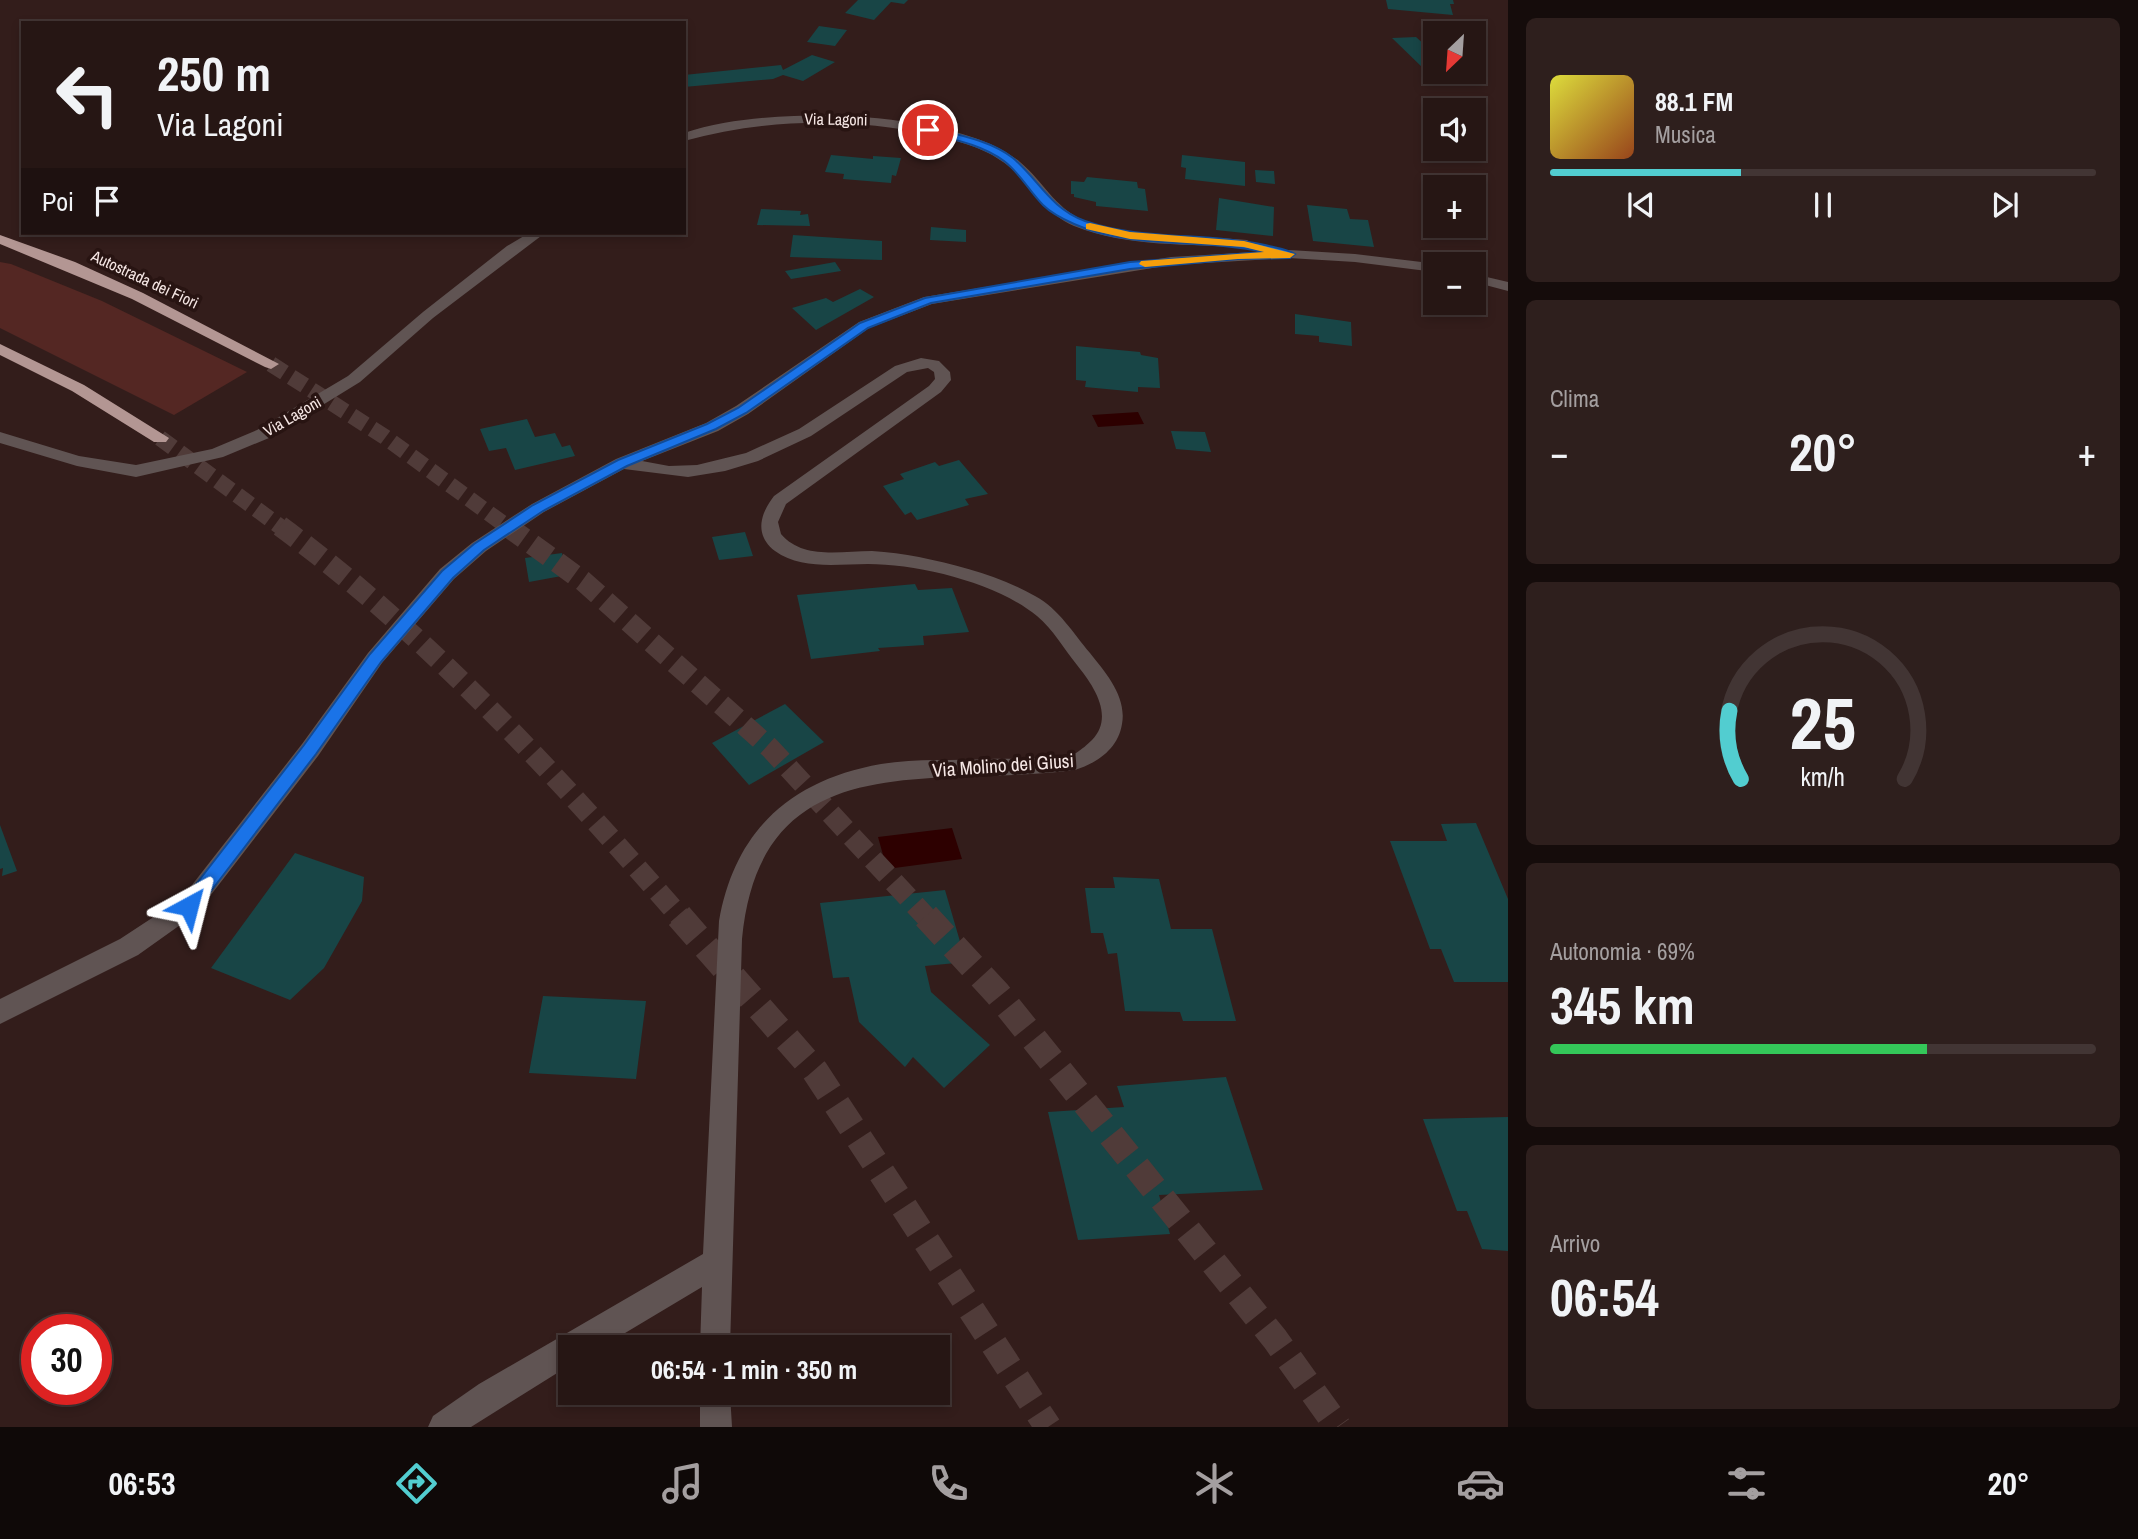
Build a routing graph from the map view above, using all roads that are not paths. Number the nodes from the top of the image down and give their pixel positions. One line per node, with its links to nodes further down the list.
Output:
1 (686, 136): 4 (street, Via Lagoni)
2 (535, 235): 10 (street, Via Lagoni)
3 (0, 240): 9 (highway, Autostrada dei Fiori)
4 (1290, 254): 5 (street); 12 (street)
5 (1423, 266)
6 (1486, 281): 7 (street)
7 (1508, 287)
8 (0, 348): 11 (highway)
9 (271, 363)
10 (0, 437)
11 (160, 438)
12 (622, 463): 13 (street); 14 (street, Via Molino dei Giusi)
13 (0, 1012)
14 (717, 1262): 15 (street); 16 (street, Via Molino dei Giusi)
15 (593, 1335)
16 (715, 1335)
17 (558, 1356): 19 (street)
18 (715, 1405): 20 (street)
19 (444, 1427)
20 (716, 1427)

